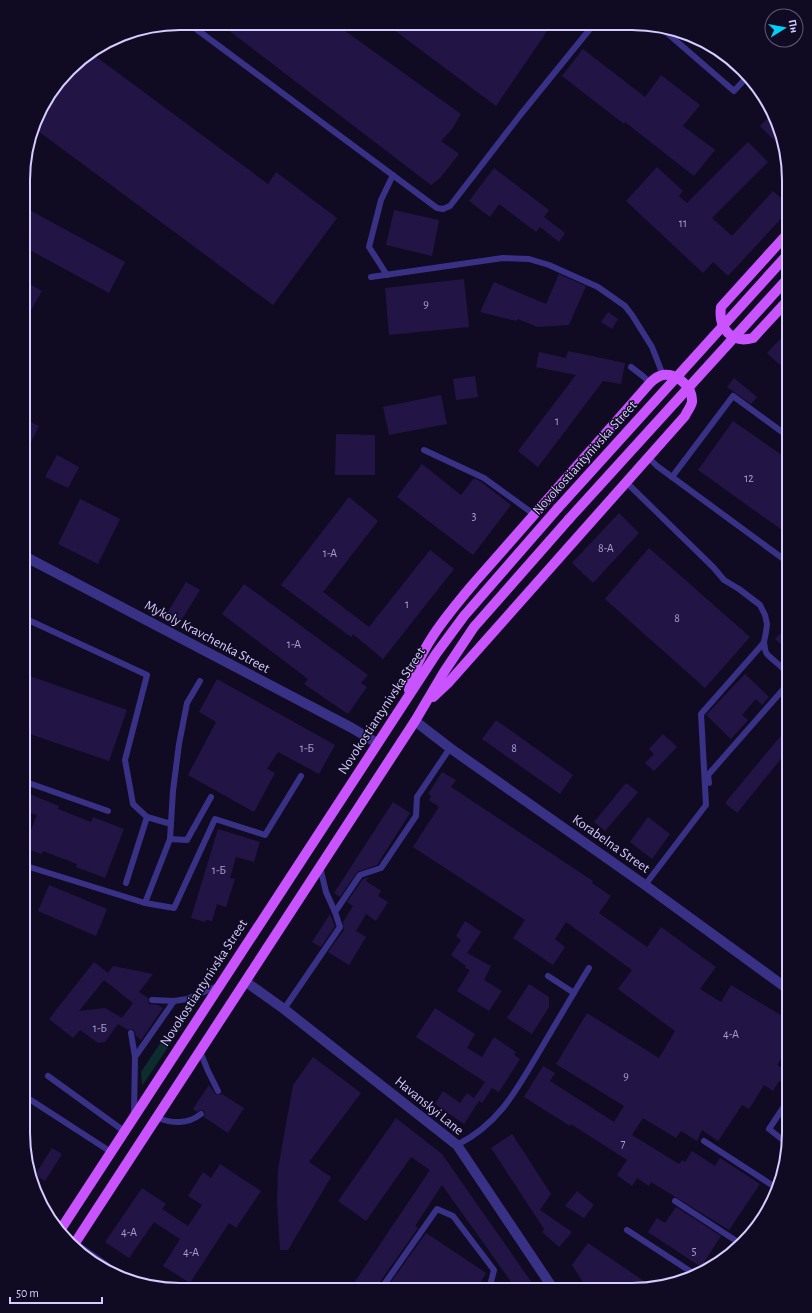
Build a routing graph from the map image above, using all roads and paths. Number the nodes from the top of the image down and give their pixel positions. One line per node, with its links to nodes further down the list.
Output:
1 (197, 30): 5 (lane)
2 (589, 30): 5 (lane)
3 (669, 35): 4 (lane)
4 (744, 80)
5 (393, 176): 8 (lane)
6 (782, 240): 11 (main road)
7 (782, 261): 28 (main road, Novokostiantynivska Street, bridge)
8 (387, 275): 9 (lane); 13 (lane)
9 (371, 277)
10 (782, 285): 29 (main road, Novokostiantynivska Street, bridge)
11 (782, 307)
12 (631, 366): 14 (lane)
13 (663, 375): 14 (main road); 17 (main road)
14 (650, 383): 20 (main road)
15 (782, 432): 18 (lane)
16 (424, 450): 20 (lane)
17 (648, 457): 18 (lane); 19 (main road)
18 (672, 477): 21 (lane)
19 (626, 482): 24 (lane); 29 (main road)
20 (535, 515): 28 (main road)
21 (782, 558)
22 (30, 559): 31 (street, Mykoly Kravchenka Street)
23 (30, 621): 38 (lane)
24 (764, 642): 25 (lane); 36 (lane)
25 (782, 667)
26 (200, 681): 39 (lane)
27 (782, 691): 36 (lane)
28 (408, 696): 31 (main road, Novokostiantynivska Street)
29 (426, 704): 30 (main road, Novokostiantynivska Street)
30 (415, 721): 32 (street, Korabelna Street); 42 (main road, Novokostiantynivska Street)
31 (377, 743): 51 (main road, Novokostiantynivska Street)
32 (450, 748): 44 (street, Korabelna Street); 46 (lane)
33 (301, 776): 45 (lane)
34 (30, 783): 37 (lane)
35 (211, 797): 40 (lane)
36 (706, 806): 44 (lane)
37 (108, 811)
38 (147, 817): 39 (lane); 43 (lane)
39 (171, 824): 40 (lane)
40 (170, 839): 45 (lane)
41 (30, 867): 45 (lane)
42 (320, 867): 46 (lane); 49 (main road, Novokostiantynivska Street)
43 (126, 883)
44 (645, 886): 50 (street, Korabelna Street)
45 (145, 903)
46 (335, 912): 55 (lane)
47 (589, 968): 52 (lane)
48 (548, 976): 52 (lane)
49 (246, 982): 55 (street, Havanskyi Lane); 57 (main road, Novokostiantynivska Street)
50 (782, 985)
51 (219, 986): 54 (lane); 64 (main road, Novokostiantynivska Street)
52 (574, 993): 69 (lane)
53 (152, 1000): 54 (lane)
54 (174, 1001): 58 (lane)
55 (284, 1009): 69 (street, Havanskyi Lane)
56 (131, 1033): 58 (lane)
57 (200, 1051): 60 (lane); 65 (main road, Novokostiantynivska Street)
58 (135, 1057): 64 (lane)
59 (48, 1076): 66 (lane)
60 (218, 1091)
61 (30, 1100): 70 (lane)
62 (782, 1110): 67 (lane)
63 (201, 1114): 65 (lane)
64 (134, 1117): 66 (main road, Novokostiantynivska Street)
65 (157, 1118): 75 (main road, Novokostiantynivska Street)
66 (124, 1132): 70 (main road, Novokostiantynivska Street)
67 (782, 1139)
68 (704, 1141): 71 (lane)
69 (457, 1145): 80 (street, Havanskyi Lane)
70 (111, 1152): 73 (main road, Novokostiantynivska Street)
71 (773, 1185)
72 (675, 1201): 76 (lane)
73 (63, 1226)
74 (627, 1230): 77 (lane)
75 (74, 1239)
76 (736, 1241)
77 (690, 1271)
78 (385, 1283): 79 (lane)
79 (491, 1283)
80 (549, 1283)

